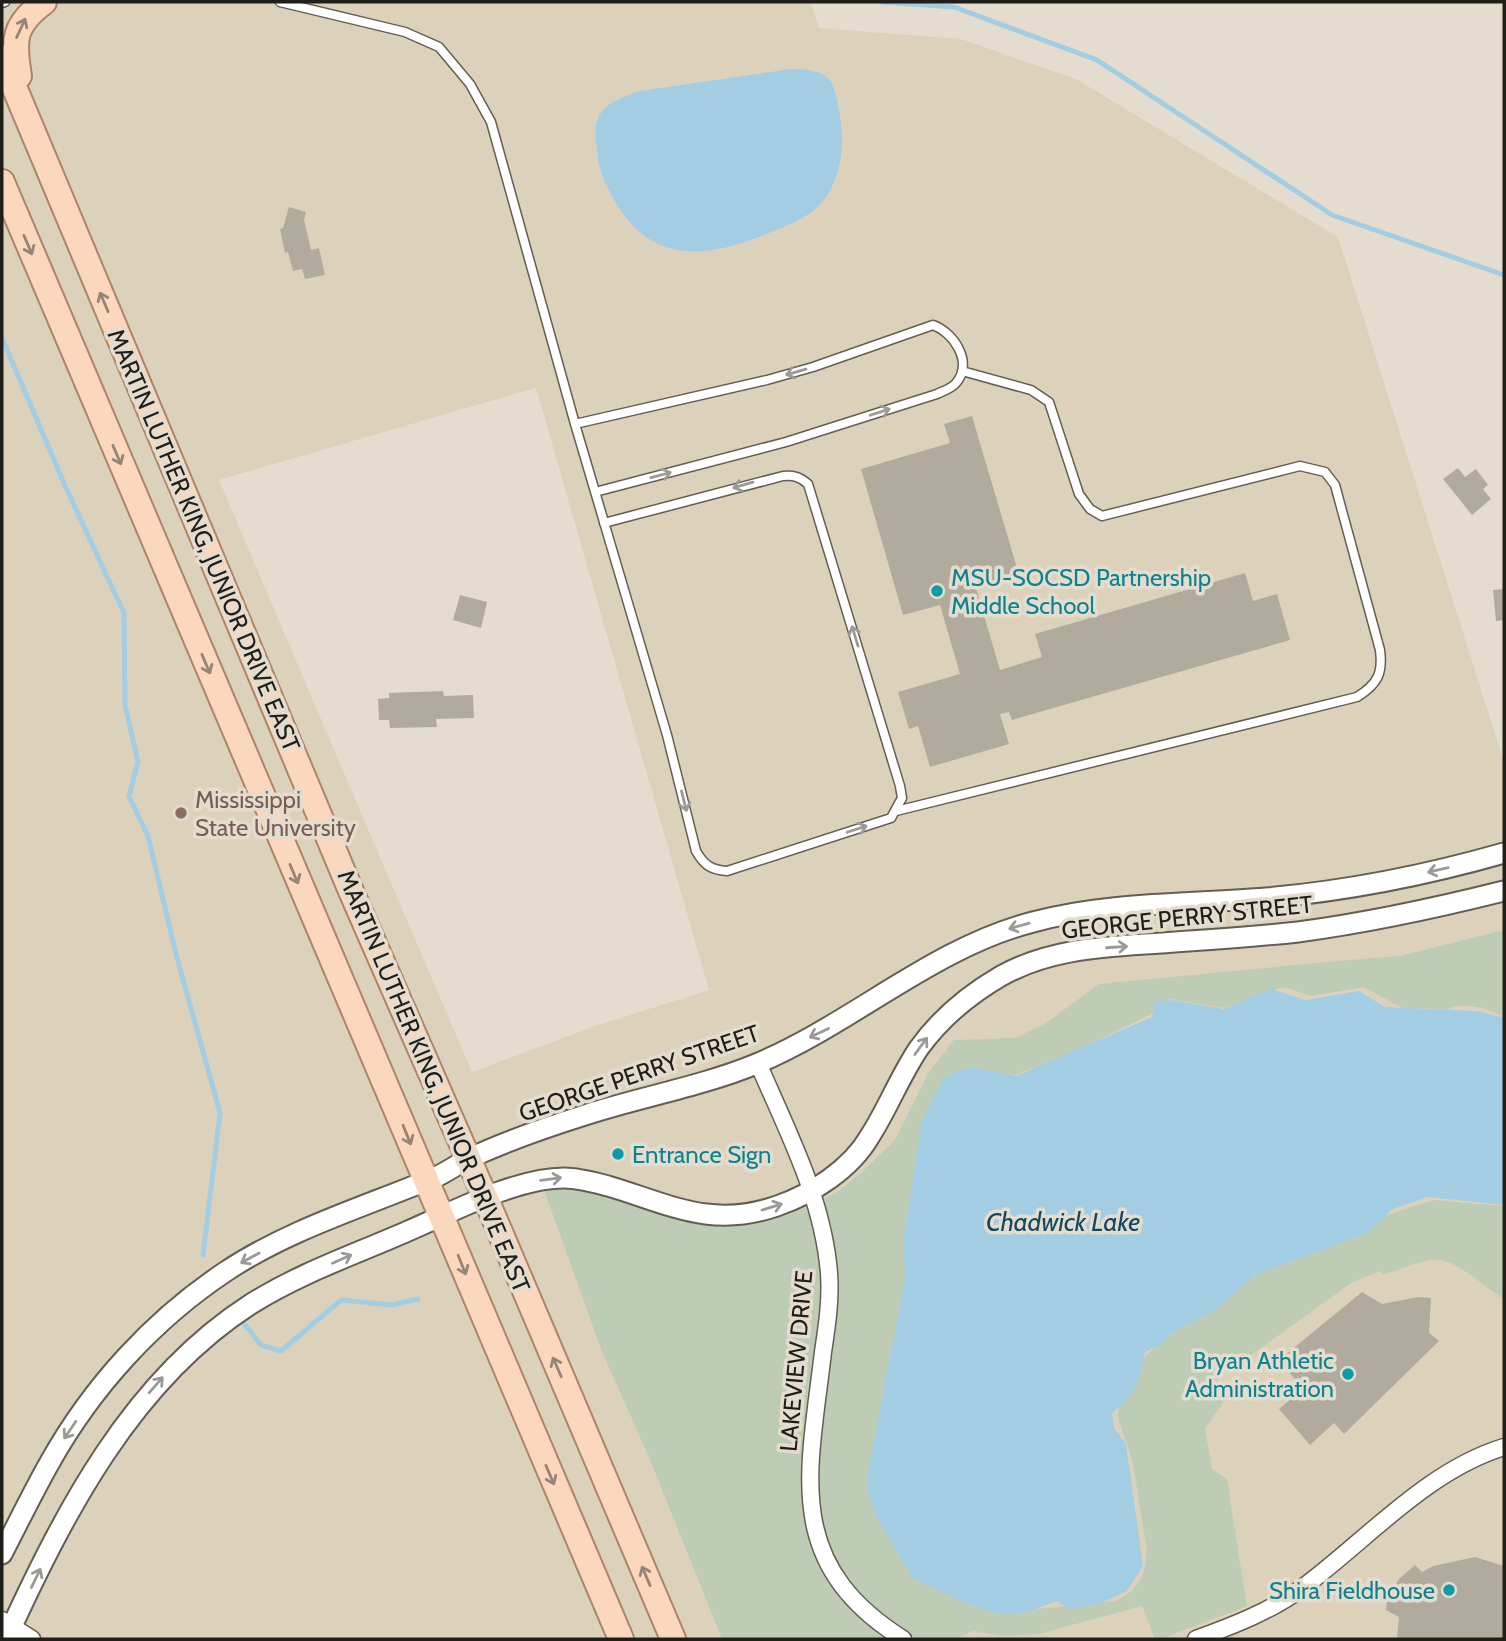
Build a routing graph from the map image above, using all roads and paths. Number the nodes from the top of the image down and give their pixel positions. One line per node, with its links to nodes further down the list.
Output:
1 (44, 2): 4 (main road, one-way to 1)
2 (280, 2): 7 (lane)
3 (2, 58): 4 (main road, MARTIN LUTHER KING, JUNIOR DRIVE EAST)
4 (25, 112): 14 (main road, MARTIN LUTHER KING, JUNIOR DRIVE EAST, one-way to 4)
5 (2, 182): 15 (main road, MARTIN LUTHER KING, JUNIOR DRIVE EAST, one-way to 15)
6 (962, 371): 7 (lane, one-way to 7); 8 (lane, one-way to 6); 10 (lane)
7 (575, 424): 8 (lane)
8 (595, 492): 9 (lane)
9 (604, 523): 10 (lane, one-way to 9); 10 (lane, one-way to 10)
10 (897, 811)
11 (1504, 853): 13 (street, GEORGE PERRY STREET, one-way to 13)
12 (1504, 891): 16 (street, GEORGE PERRY STREET, one-way to 12)
13 (758, 1063): 14 (street, GEORGE PERRY STREET); 16 (street, LAKEVIEW DRIVE)
14 (468, 1159): 15 (street, GEORGE PERRY STREET); 17 (main road, MARTIN LUTHER KING, JUNIOR DRIVE EAST)
15 (425, 1180): 18 (main road, MARTIN LUTHER KING, JUNIOR DRIVE EAST); 20 (street, GEORGE PERRY STREET, one-way to 20)
16 (812, 1189): 17 (street, GEORGE PERRY STREET, one-way to 16); 25 (street, LAKEVIEW DRIVE)
17 (486, 1199): 18 (street, GEORGE PERRY STREET); 24 (main road, MARTIN LUTHER KING, JUNIOR DRIVE EAST, one-way to 17)
18 (442, 1216): 21 (street, GEORGE PERRY STREET, one-way to 18); 23 (main road, MARTIN LUTHER KING, JUNIOR DRIVE EAST, one-way to 23)
19 (1504, 1447): 26 (street)
20 (2, 1554)
21 (7, 1628): 22 (street)
22 (32, 1639)
23 (621, 1639)
24 (673, 1639)
25 (902, 1639)
26 (1196, 1639)

